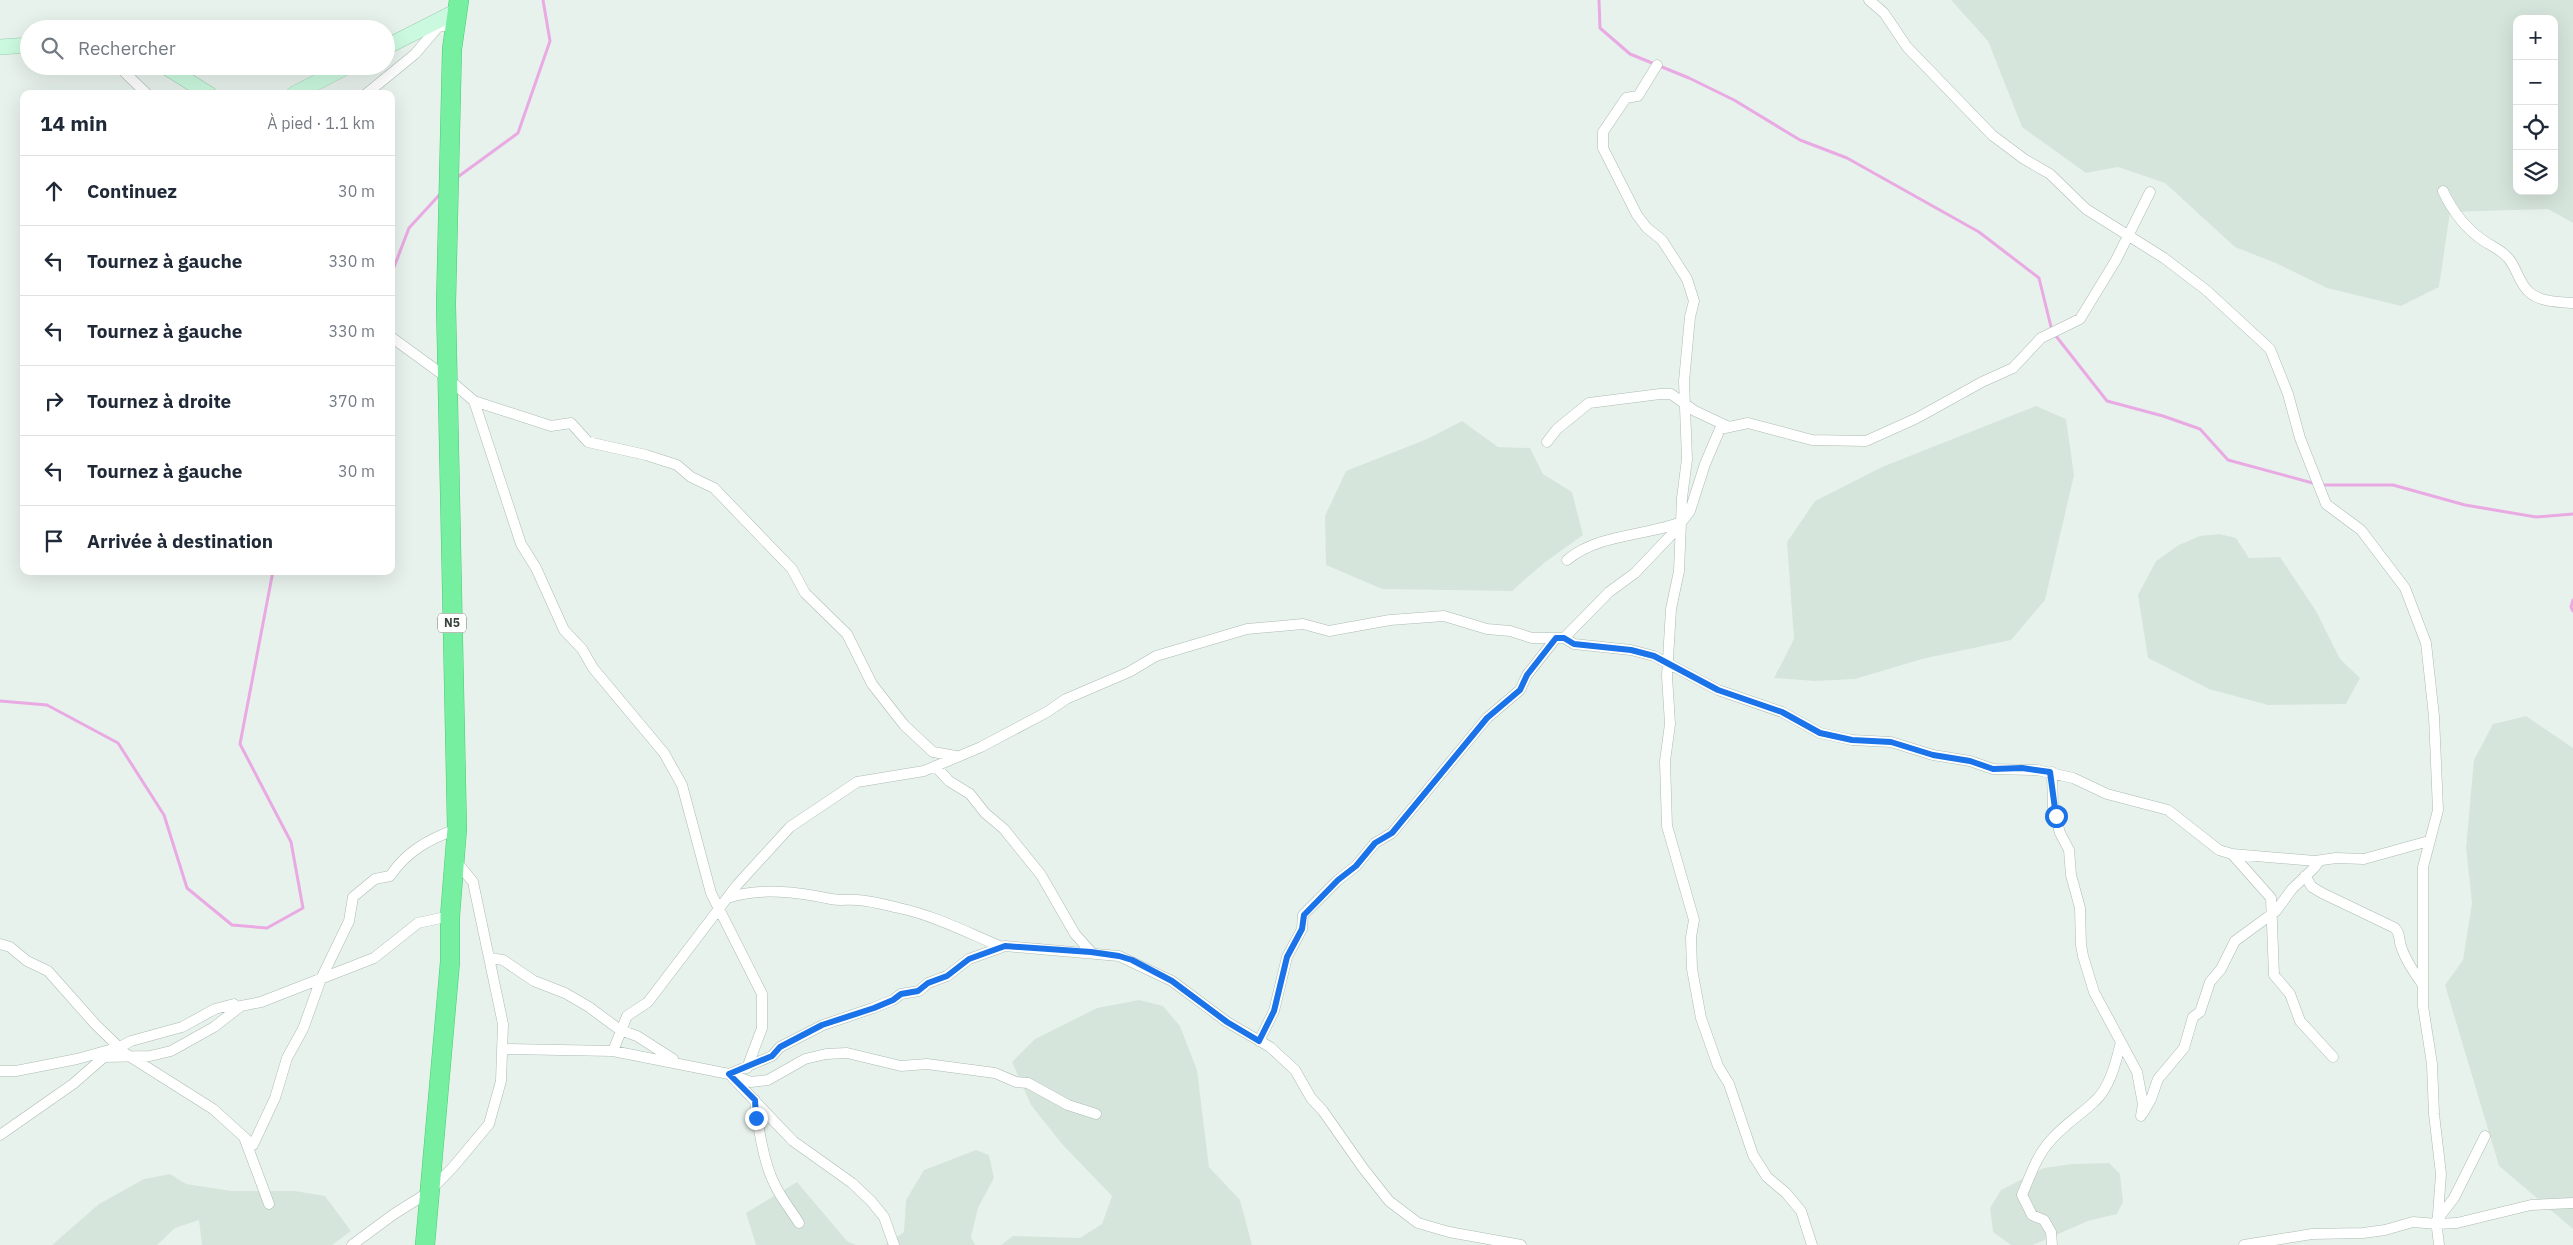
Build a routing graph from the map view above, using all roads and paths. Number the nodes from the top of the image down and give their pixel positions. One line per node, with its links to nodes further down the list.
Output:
1 (1869, 0): 18 (street)
2 (457, 12): 3 (street); 7 (street); 21 (highway, N5)
3 (395, 43)
4 (20, 46): 5 (street)
5 (0, 47)
6 (1657, 65): 23 (street)
7 (395, 70)
8 (127, 75): 12 (street)
9 (178, 75): 13 (street)
10 (331, 75): 14 (street)
11 (389, 75): 15 (street)
12 (143, 90)
13 (203, 90)
14 (302, 90)
15 (371, 90)
16 (2443, 191): 19 (street)
17 (2150, 192): 18 (street)
18 (2128, 236): 24 (street); 34 (street)
19 (2573, 303)
20 (395, 340): 21 (street)
21 (446, 377): 22 (street); 33 (highway, N5)
22 (474, 401): 30 (street); 40 (street)
23 (1685, 404): 24 (street); 25 (street); 26 (street)
24 (1729, 427): 26 (street)
25 (1547, 442)
26 (1682, 522): 27 (street); 28 (street); 29 (street)
27 (1566, 560)
28 (1560, 638): 29 (street); 30 (street); 51 (street)
29 (1668, 663): 32 (street); 76 (street)
30 (958, 756): 31 (street)
31 (935, 766): 39 (street); 45 (street)
32 (2052, 772): 35 (street); 52 (street)
33 (457, 829): 36 (highway, N5); 47 (street)
34 (2429, 841): 37 (street); 48 (street)
35 (2232, 854): 37 (street); 41 (street)
36 (454, 859): 42 (highway, N5); 46 (street)
37 (2319, 860): 38 (street)
38 (2305, 876): 41 (street); 48 (street)
39 (726, 899): 40 (street); 44 (street)
40 (718, 910): 50 (street); 59 (street)
41 (2272, 915): 52 (street); 56 (street)
42 (450, 916): 47 (street); 67 (highway, N5)
43 (0, 944): 53 (street)
44 (1002, 947): 45 (street); 59 (street)
45 (1091, 952): 51 (street)
46 (489, 958): 50 (street); 54 (street)
47 (321, 979): 57 (street); 66 (street)
48 (2423, 985): 70 (street)
49 (234, 1004): 53 (street)
50 (620, 1030): 55 (street); 58 (street)
51 (1259, 1041): 75 (street)
52 (2120, 1042): 77 (street)
53 (120, 1047): 57 (street); 60 (street)
54 (502, 1049): 55 (street); 67 (street)
55 (614, 1051): 58 (street)
56 (2333, 1056)
57 (130, 1057): 64 (street); 66 (street)
58 (679, 1063): 61 (street)
59 (747, 1068): 61 (street)
60 (0, 1071)
61 (729, 1074): 62 (street); 63 (street)
62 (755, 1100): 71 (street); 74 (street)
63 (1096, 1114)
64 (0, 1136)
65 (2485, 1136): 70 (street)
66 (244, 1137): 69 (street)
67 (429, 1192): 72 (street); 73 (highway, N5)
68 (2573, 1203): 70 (street)
69 (270, 1204)
70 (2437, 1222): 78 (street); 79 (street)
71 (799, 1223)
72 (352, 1245)
73 (425, 1245)
74 (894, 1245)
75 (1521, 1245)
76 (1812, 1245)
77 (2052, 1245)
78 (2244, 1245)
79 (2439, 1245)

